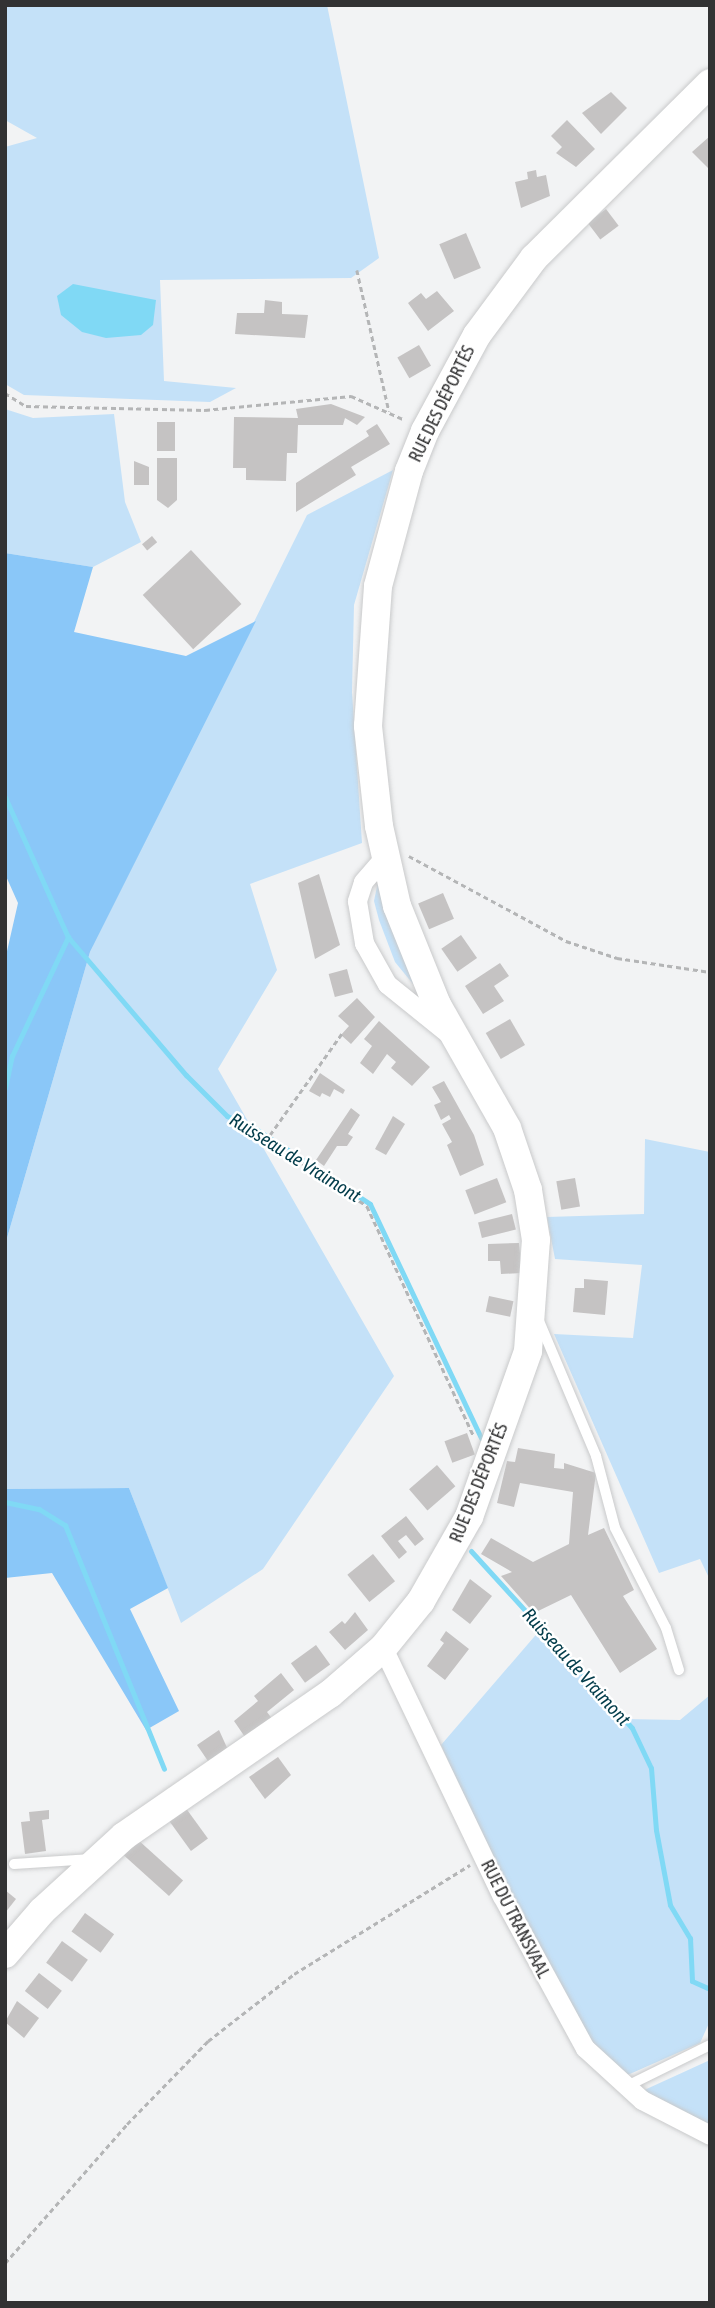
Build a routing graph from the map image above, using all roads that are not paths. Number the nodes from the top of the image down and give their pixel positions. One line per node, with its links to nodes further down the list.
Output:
1 (710, 83): 2 (street, RUE DES DÉPORTÉS)
2 (387, 854): 3 (street, RUE DES DÉPORTÉS); 3 (street, RUE DES DÉPORTÉS)
3 (456, 1040): 4 (street, RUE DES DÉPORTÉS)
4 (535, 1311): 5 (street, RUE DES DÉPORTÉS); 6 (lane)
5 (383, 1648): 7 (street, RUE DES DÉPORTÉS); 11 (street, RUE DU TRANSVAAL)
6 (679, 1670)
7 (96, 1859): 8 (lane); 9 (street, RUE DES DÉPORTÉS)
8 (14, 1864)
9 (5, 1954)
10 (710, 2045): 11 (lane)
11 (625, 2087): 12 (street, RUE DU TRANSVAAL)
12 (710, 2135)

